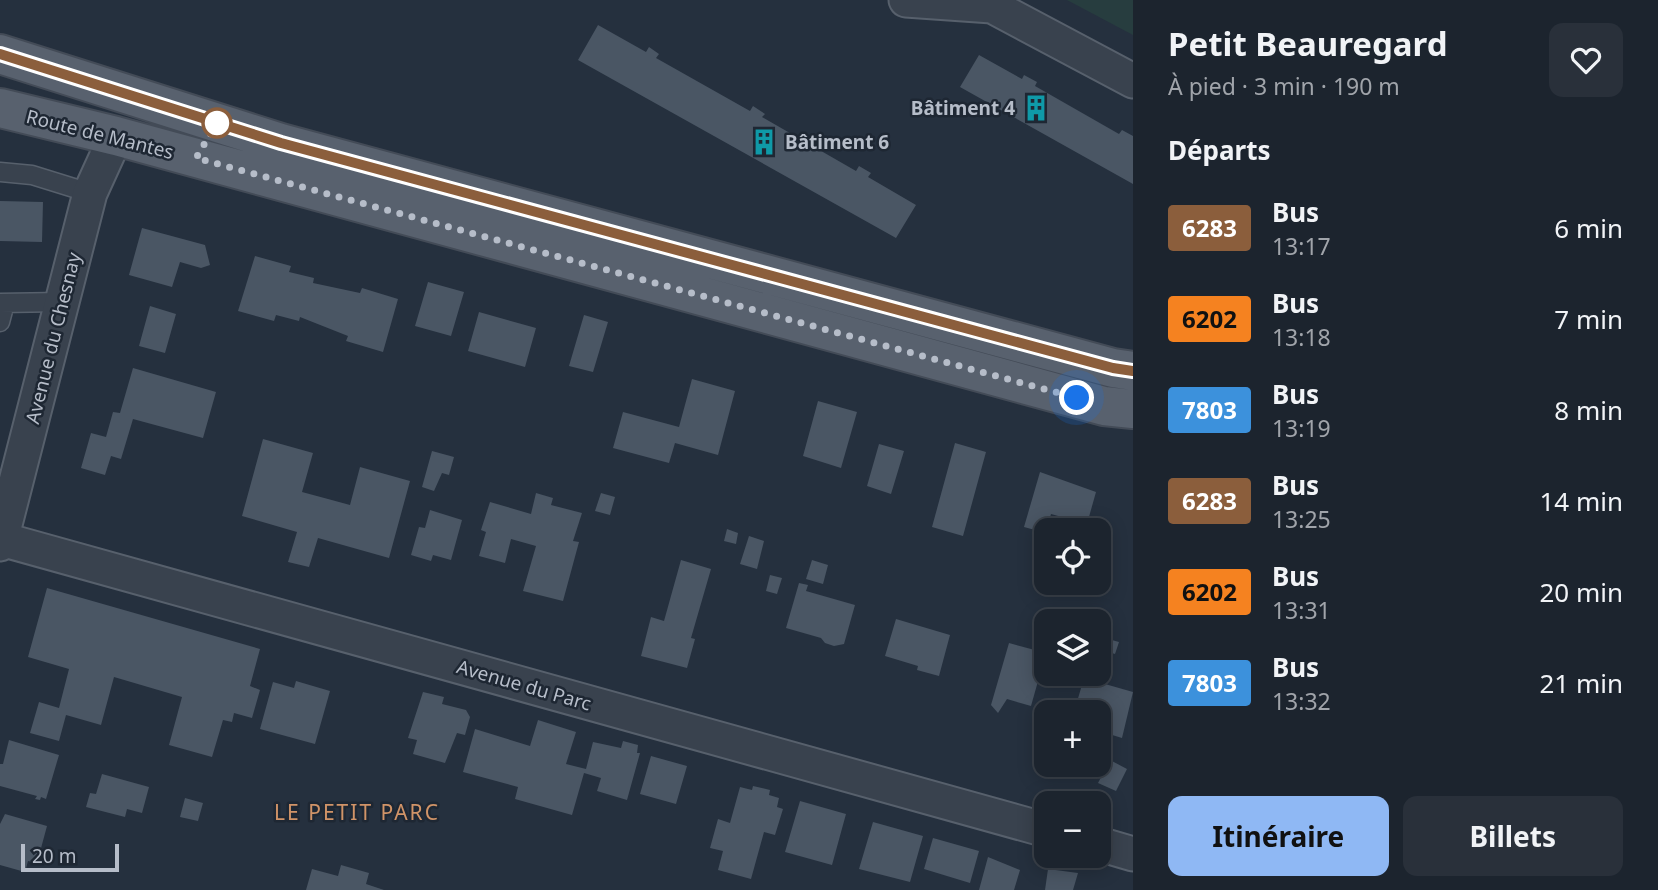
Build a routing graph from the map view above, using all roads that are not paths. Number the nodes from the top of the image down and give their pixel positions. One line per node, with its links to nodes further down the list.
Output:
1 (906, 0): 3 (street)
2 (0, 54): 11 (main road)
3 (1133, 81)
4 (0, 108): 5 (main road, Route de Mantes)
5 (116, 136): 7 (street, Avenue du Chesnay); 12 (main road, Route de Mantes)
6 (0, 173): 7 (lane)
7 (90, 193): 8 (street, Avenue du Chesnay)
8 (62, 302): 9 (lane); 13 (street, Avenue du Chesnay)
9 (2, 303): 10 (lane)
10 (0, 323)
11 (1133, 371)
12 (1133, 409)
13 (3, 524): 14 (street, Avenue du Parc)
14 (1034, 826)
15 (1111, 848): 16 (street)
16 (1133, 854)

